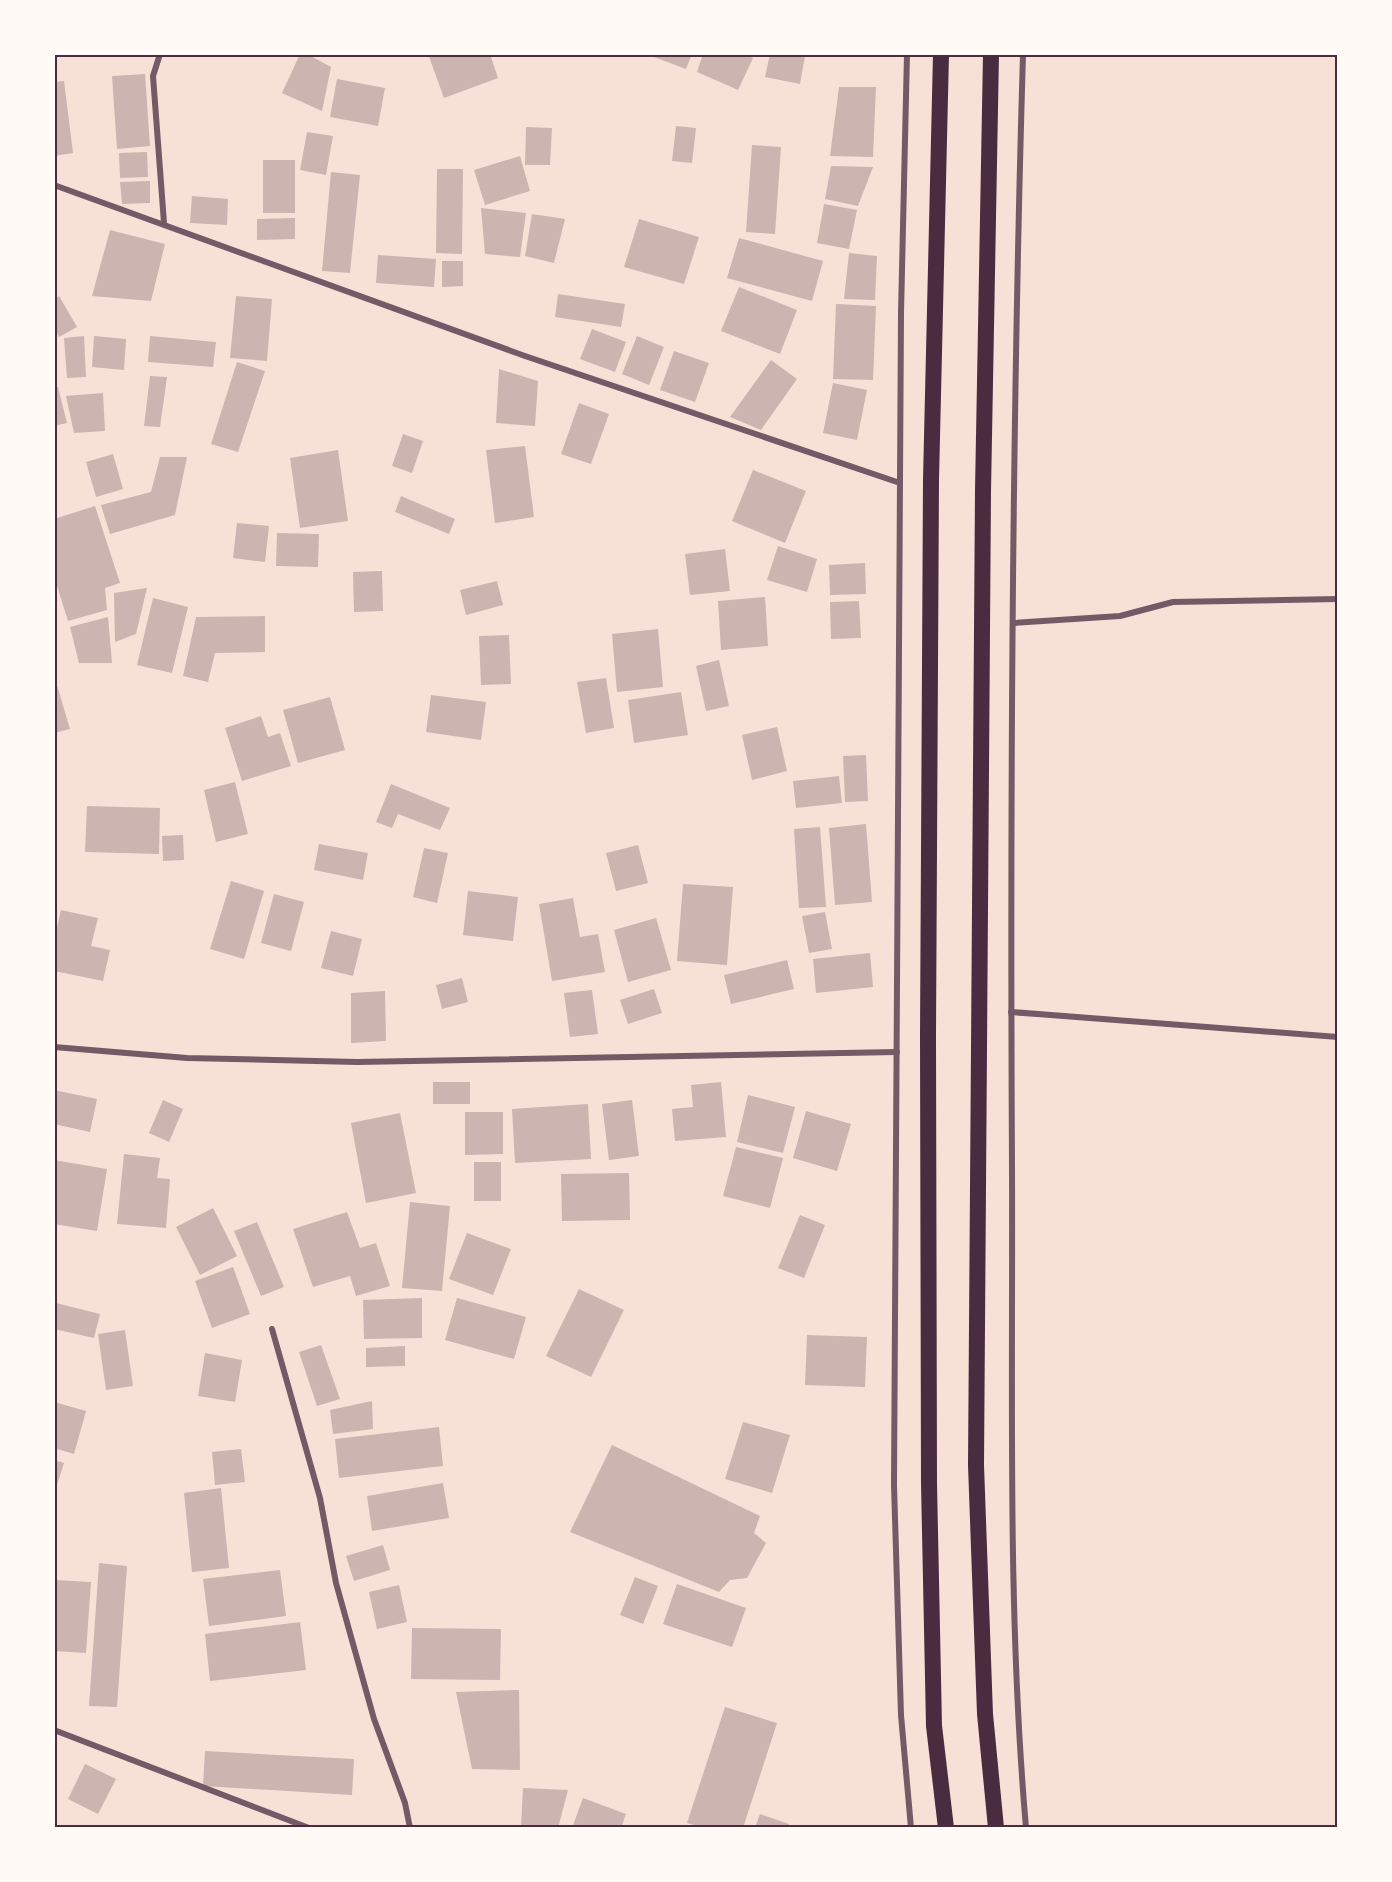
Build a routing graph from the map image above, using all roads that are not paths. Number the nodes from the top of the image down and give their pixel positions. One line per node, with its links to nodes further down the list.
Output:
1 (160, 54): 7 (street)
2 (907, 54): 8 (street)
3 (941, 54): 20 (highway)
4 (991, 54): 21 (highway)
5 (1023, 54): 10 (street)
6 (54, 185): 7 (street)
7 (164, 223): 8 (street)
8 (900, 483): 14 (street)
9 (1338, 599): 10 (street)
10 (1014, 623): 11 (street)
11 (1011, 1012): 12 (street); 22 (street)
12 (1338, 1037)
13 (54, 1047): 14 (street)
14 (897, 1052): 19 (street)
15 (272, 1329): 18 (street)
16 (54, 1730): 17 (street)
17 (309, 1828)
18 (410, 1828)
19 (911, 1828)
20 (946, 1828)
21 (996, 1828)
22 (1026, 1828)

